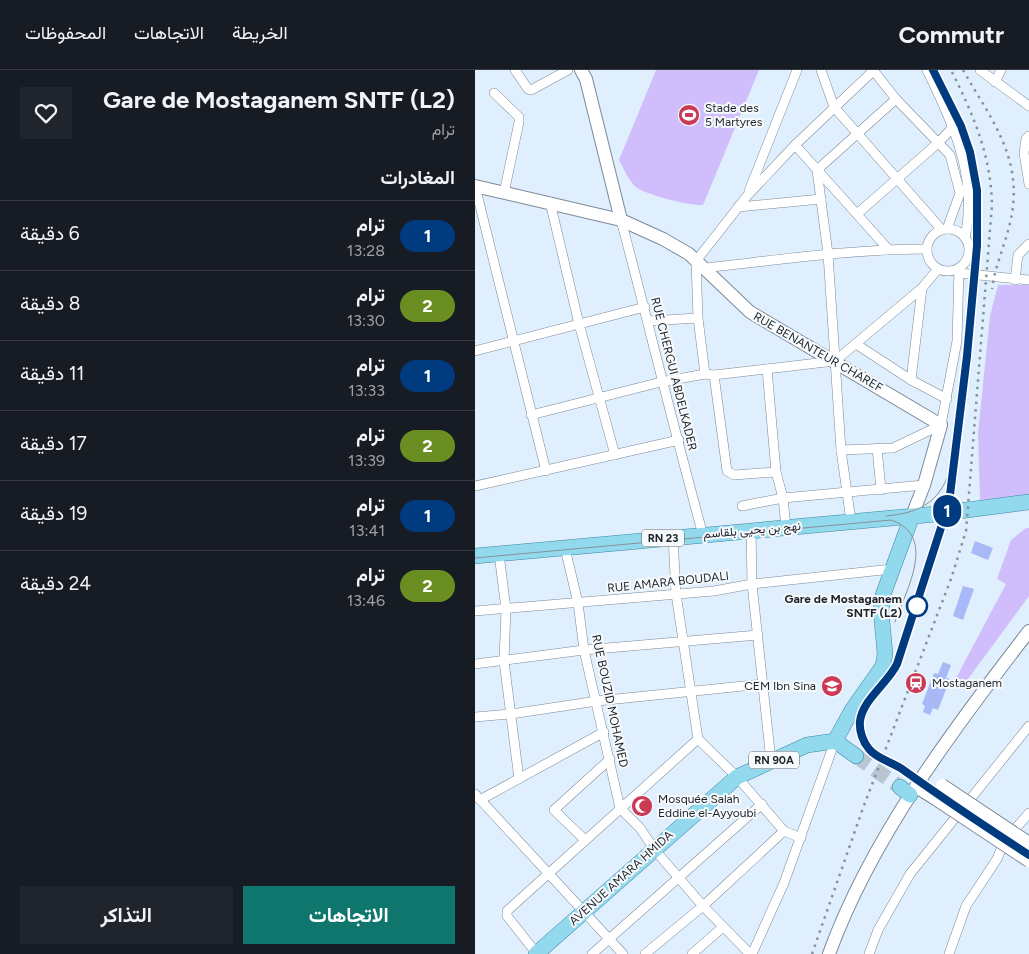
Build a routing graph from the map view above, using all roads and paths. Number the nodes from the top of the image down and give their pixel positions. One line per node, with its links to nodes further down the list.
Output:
1 (515, 70): 2 (street)
2 (568, 70)
3 (581, 70): 30 (main road)
4 (797, 70): 25 (street)
5 (821, 70): 14 (street)
6 (873, 70): 12 (street); 14 (street)
7 (927, 70): 15 (street)
8 (980, 70): 10 (street)
9 (1001, 70): 10 (street)
10 (995, 82): 13 (street)
11 (494, 93): 24 (street)
12 (896, 99): 16 (street); 18 (street)
13 (1029, 106)
14 (834, 107): 16 (street); 19 (street)
15 (954, 126): 18 (street); 32 (street)
16 (858, 134): 20 (street); 21 (street)
17 (1029, 136): 22 (street)
18 (938, 143): 21 (street); 31 (street)
19 (795, 145): 20 (street); 25 (street)
20 (817, 170): 26 (street); 29 (street)
21 (897, 178): 29 (street); 31 (street)
22 (1029, 184)
23 (475, 186): 24 (main road, RUE BENANTEUR CHAREF); 47 (street)
24 (504, 193): 27 (main road, RUE BENANTEUR CHAREF)
25 (747, 196): 28 (street)
26 (821, 199): 28 (street); 36 (street)
27 (550, 202): 30 (main road, RUE BENANTEUR CHAREF); 46 (street)
28 (738, 207): 37 (street)
29 (857, 214): 35 (street)
30 (621, 220): 37 (main road, RUE BENANTEUR CHAREF); 43 (street, RUE CHERGUI ABDELKADER)
31 (945, 229): 32 (street); 34 (street)
32 (965, 238): 39 (street)
33 (1029, 244): 40 (street)
34 (927, 248): 35 (street); 38 (street)
35 (889, 249): 36 (street)
36 (828, 254): 37 (street); 50 (street)
37 (700, 265): 44 (street); 50 (main road, RUE BENANTEUR CHAREF)
38 (938, 269): 39 (street); 42 (street)
39 (959, 270): 40 (street); 56 (street)
40 (1015, 280): 41 (street)
41 (1029, 280)
42 (922, 288): 48 (street); 53 (street)
43 (645, 307): 45 (street, RUE CHERGUI ABDELKADER); 46 (street)
44 (698, 318): 45 (street); 52 (street)
45 (648, 321): 54 (street, RUE CHERGUI ABDELKADER)
46 (579, 324): 47 (street); 55 (street)
47 (513, 341): 49 (street); 57 (street)
48 (856, 344): 50 (street); 53 (street)
49 (475, 351)
50 (835, 361): 51 (street); 58 (main road, RUE BENANTEUR CHAREF); 61 (street)
51 (767, 369): 52 (street); 64 (street)
52 (709, 375): 54 (street); 64 (street)
53 (911, 380): 56 (street)
54 (661, 382): 55 (street); 59 (street, RUE CHERGUI ABDELKADER)
55 (599, 398): 57 (street); 62 (street)
56 (947, 399): 58 (street)
57 (531, 415): 63 (street)
58 (941, 425): 60 (street); 65 (main road)
59 (679, 440): 62 (street); 76 (street, RUE CHERGUI ABDELKADER)
60 (877, 448): 61 (street); 67 (street)
61 (841, 450): 68 (street)
62 (615, 455): 63 (street)
63 (546, 471): 66 (street)
64 (776, 472): 69 (street)
65 (924, 485): 67 (street); 72 (main road)
66 (475, 486)
67 (881, 490): 68 (street)
68 (849, 493): 69 (street); 73 (street)
69 (783, 498): 71 (street); 74 (street)
70 (1025, 505): 72 (main road, نهج بن يحيى بلقاسم / RN 23)
71 (742, 506)
72 (912, 516): 73 (main road, نهج بن يحيى بلقاسم / RN 23); 81 (main road)
73 (851, 520): 74 (main road, نهج بن يحيى بلقاسم / RN 23)
74 (786, 527): 75 (main road, نهج بن يحيى بلقاسم / RN 23)
75 (751, 530): 76 (main road, نهج بن يحيى بلقاسم / RN 23); 82 (street)
76 (703, 535): 77 (main road, نهج بن يحيى بلقاسم / RN 23)
77 (673, 538): 78 (main road, نهج بن يحيى بلقاسم / RN 23); 83 (street)
78 (565, 548): 79 (main road, نهج بن يحيى بلقاسم / RN 23); 84 (street, RUE BOUZID MOHAMED)
79 (499, 554): 80 (main road, نهج بن يحيى بلقاسم / RN 23); 85 (street)
80 (475, 556)
81 (893, 569): 82 (street, RUE AMARA BOUDALI); 101 (main road)
82 (752, 584): 83 (street, RUE AMARA BOUDALI); 88 (street)
83 (676, 594): 84 (street, RUE AMARA BOUDALI); 89 (street)
84 (578, 603): 85 (street, RUE AMARA BOUDALI); 90 (street, RUE BOUZID MOHAMED)
85 (506, 609): 86 (street, RUE AMARA BOUDALI); 91 (street)
86 (475, 611)
87 (1029, 631): 105 (main road)
88 (758, 635): 89 (street); 93 (street)
89 (684, 641): 90 (street); 94 (street)
90 (584, 650): 91 (street); 95 (street, RUE BOUZID MOHAMED)
91 (504, 661): 92 (street); 96 (street)
92 (475, 664)
93 (763, 684): 94 (street); 104 (street)
94 (689, 693): 95 (street); 100 (street)
95 (597, 701): 96 (street); 99 (street, RUE BOUZID MOHAMED)
96 (511, 714): 97 (street); 107 (street)
97 (475, 717)
98 (1029, 726): 132 (street)
99 (604, 732): 103 (street, RUE BOUZID MOHAMED); 107 (street)
100 (697, 739): 106 (street); 111 (street)
101 (835, 741): 102 (main road); 104 (main road, AVENUE AMARA HMIDA / RN 90A); 114 (street)
102 (857, 756)
103 (610, 759): 111 (street, RUE BOUZID MOHAMED); 115 (street)
104 (771, 761): 106 (main road, AVENUE AMARA HMIDA / RN 90A)
105 (925, 773): 108 (main road); 116 (main road, bridge)
106 (737, 777): 110 (street); 117 (main road, AVENUE AMARA HMIDA / RN 90A)
107 (519, 779): 109 (street)
108 (909, 789): 118 (main road, bridge); 131 (main road)
109 (478, 797): 119 (street)
110 (761, 804): 113 (street); 120 (street)
111 (620, 808): 115 (street); 117 (street)
112 (1029, 813): 133 (street)
113 (784, 831): 114 (street); 121 (street)
114 (801, 838): 130 (street)
115 (585, 840): 119 (street)
116 (1029, 843)
117 (654, 848): 120 (street); 122 (main road, AVENUE AMARA HMIDA / RN 90A)
118 (1029, 862)
119 (548, 875): 122 (street); 125 (street)
120 (680, 877): 121 (street); 124 (street)
121 (703, 906): 123 (street); 128 (street)
122 (583, 912): 124 (street); 125 (main road, AVENUE AMARA HMIDA / RN 90A)
123 (723, 927): 129 (street); 130 (street)
124 (608, 940): 126 (street); 127 (street)
125 (537, 954)
126 (592, 954)
127 (623, 954)
128 (645, 954)
129 (692, 954)
130 (751, 954)
131 (829, 954)
132 (869, 954)
133 (949, 954)

